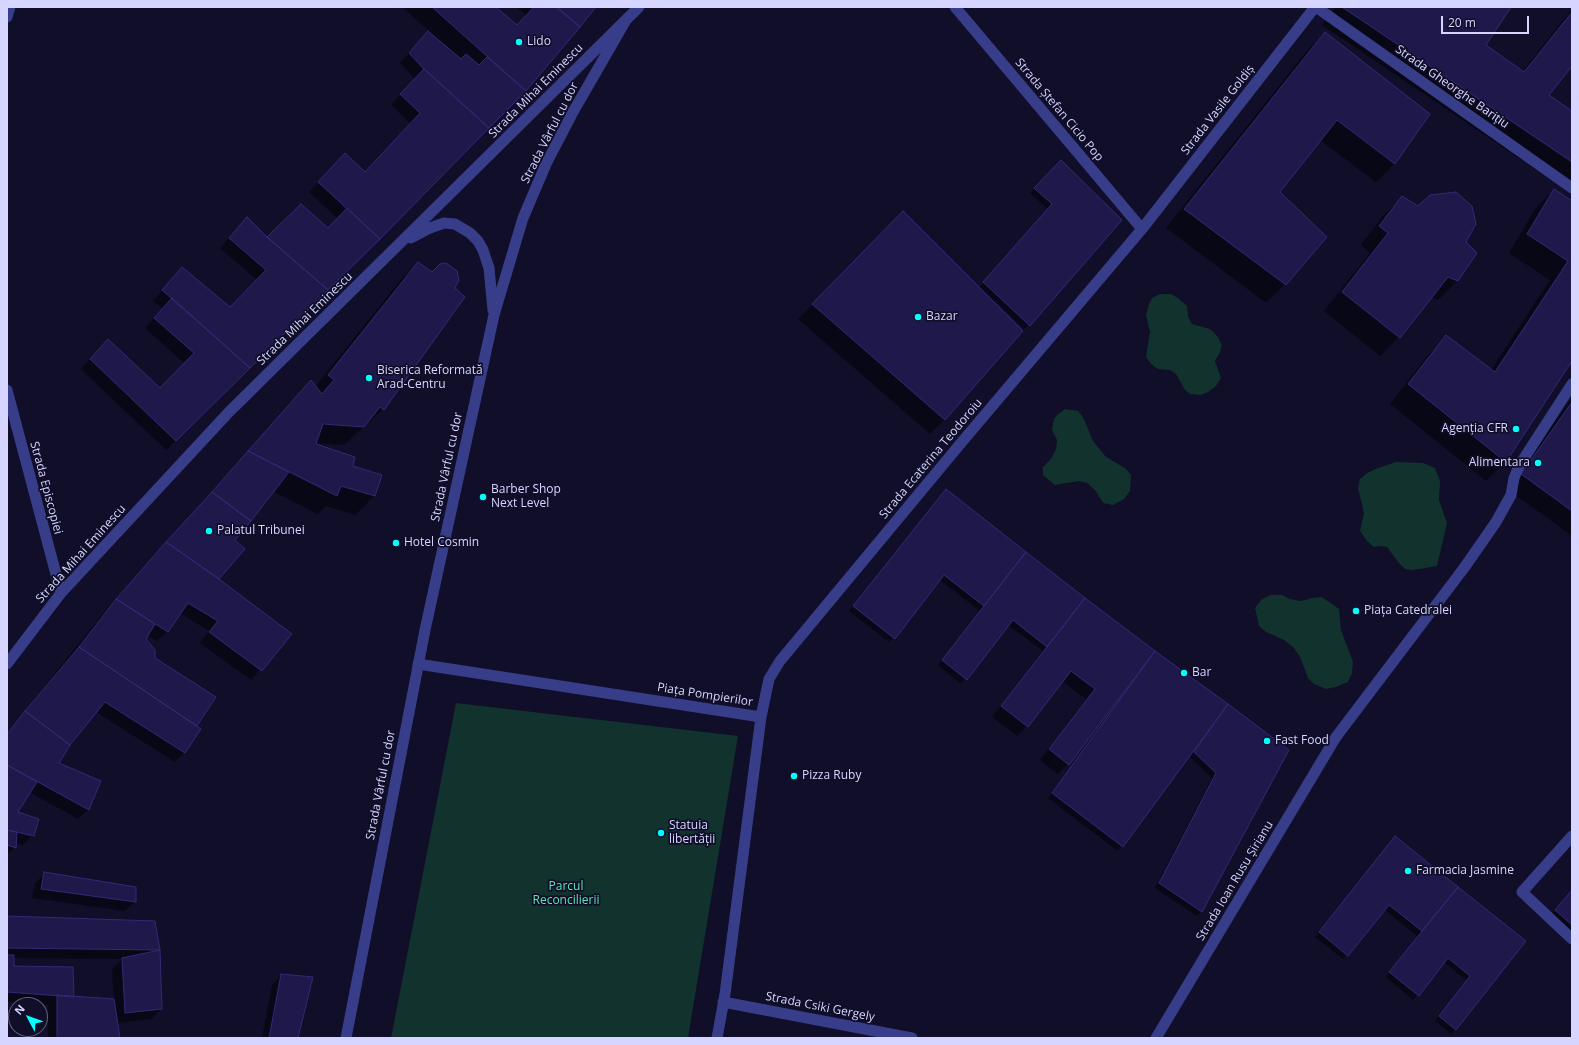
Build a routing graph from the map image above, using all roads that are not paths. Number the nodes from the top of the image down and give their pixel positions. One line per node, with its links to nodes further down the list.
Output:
1 (10, 7): 5 (street)
2 (638, 7): 6 (street, Strada Mihai Eminescu)
3 (955, 7): 8 (street, Strada Ștefan Cicio Pop)
4 (1316, 7): 7 (street, Strada Gheorghe Barițiu); 8 (street, Strada Vasile Goldiș)
5 (7, 17)
6 (626, 20): 9 (street, Strada Mihai Eminescu); 10 (street, Strada Vârful cu dor)
7 (1572, 188)
8 (1142, 229): 16 (street, Strada Ecaterina Teodoroiu)
9 (402, 242): 10 (street); 13 (street, Strada Mihai Eminescu)
10 (494, 315): 15 (street, Strada Vârful cu dor)
11 (1572, 384): 23 (street, Strada Ioan Rusu Șirianu)
12 (7, 390): 13 (street, Strada Episcopiei)
13 (61, 593): 14 (street, Strada Mihai Eminescu)
14 (7, 664)
15 (418, 664): 16 (street, Piața Pompierilor); 20 (street, Strada Vârful cu dor)
16 (762, 717): 19 (street, Piața Pompierilor)
17 (1572, 836): 18 (street)
18 (1572, 939)
19 (724, 1002): 21 (street, Piața Pompierilor); 22 (street, Strada Csiki Gergely)
20 (346, 1038)
21 (717, 1038)
22 (912, 1038)
23 (1156, 1038)

